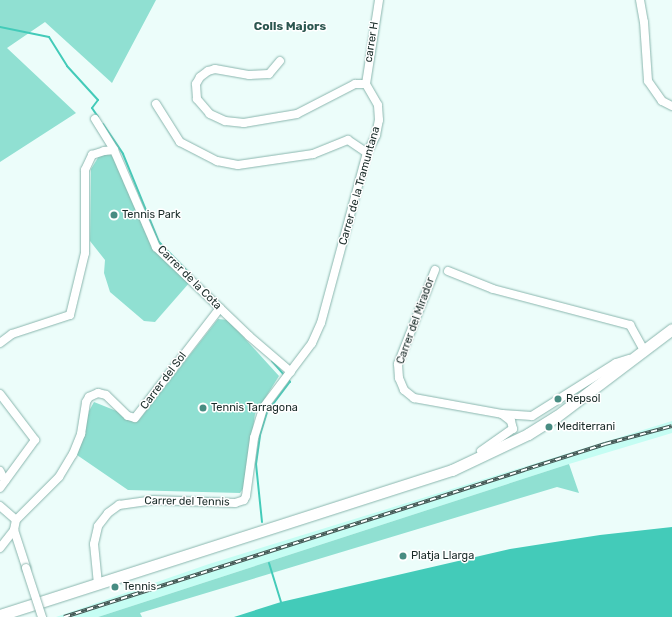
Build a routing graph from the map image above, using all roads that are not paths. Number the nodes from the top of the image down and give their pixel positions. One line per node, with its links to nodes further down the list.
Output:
1 (379, 0): 4 (street, carrer H)
2 (640, 0): 6 (street)
3 (280, 61): 4 (street)
4 (366, 84): 9 (street, Carrer de la Tramuntana)
5 (156, 104): 9 (street)
6 (672, 106)
7 (96, 119): 8 (street, Carrer de la Cota)
8 (114, 150): 12 (street, Carrer de la Cota); 14 (street)
9 (367, 152): 17 (street, Carrer de la Tramuntana)
10 (435, 270): 19 (street, Carrer del Mirador)
11 (448, 271): 15 (street, Carrer del Mirador)
12 (222, 310): 17 (street, Carrer de la Cota); 26 (street, Carrer del Sol)
13 (672, 329): 15 (street)
14 (0, 343)
15 (643, 348): 16 (street)
16 (630, 358): 19 (street, Carrer del Mirador); 20 (street)
17 (290, 373): 24 (street, Carrer de la Tramuntana)
18 (0, 394): 22 (street)
19 (502, 414): 20 (street)
20 (460, 467): 29 (street)
21 (0, 471): 22 (street)
22 (5, 481): 23 (street)
23 (0, 488)
24 (246, 496): 29 (street, Carrer del Tennis)
25 (0, 506): 26 (street)
26 (16, 520): 27 (street)
27 (14, 530): 28 (street); 31 (street, bridge)
28 (0, 548)
29 (98, 584): 30 (street)
30 (0, 615)
31 (42, 617)

